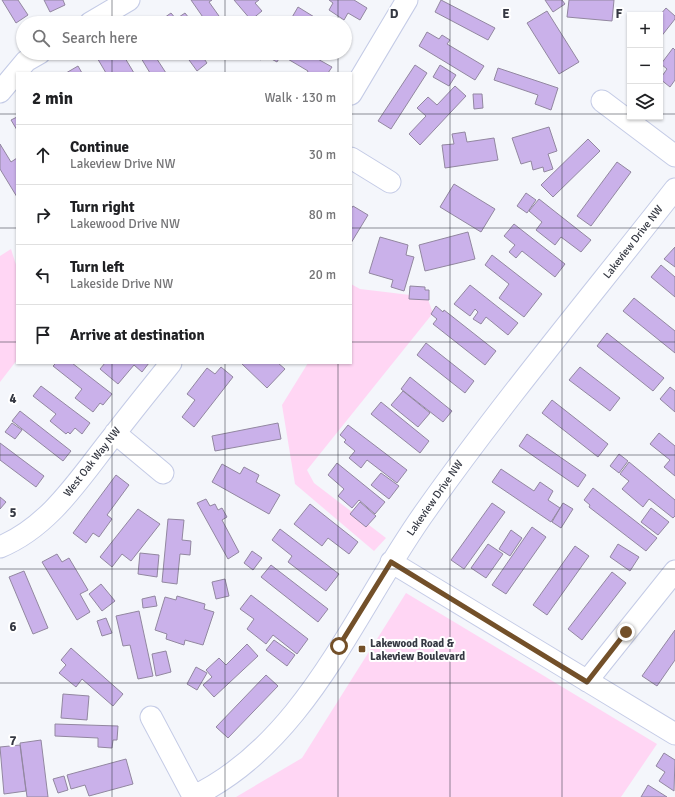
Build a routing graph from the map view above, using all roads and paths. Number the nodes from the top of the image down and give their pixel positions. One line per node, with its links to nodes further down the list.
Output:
1 (128, 0): 3 (street)
2 (407, 0): 8 (street)
3 (102, 16)
4 (28, 60): 5 (street)
5 (17, 72)
6 (16, 73): 7 (street)
7 (0, 92)
8 (352, 92)
9 (602, 101): 10 (street)
10 (675, 156)
11 (352, 159): 12 (street)
12 (390, 182)
13 (675, 189): 18 (street, Lakeview Drive NW)
14 (170, 364): 15 (street, West Oak Way NW)
15 (115, 434): 16 (street); 17 (street, West Oak Way NW)
16 (163, 473)
17 (0, 547)
18 (391, 562): 20 (street); 23 (street, Lakeview Drive NW)
19 (675, 570): 20 (street)
20 (587, 682): 22 (street)
21 (151, 717): 23 (street)
22 (675, 734)
23 (193, 797)

